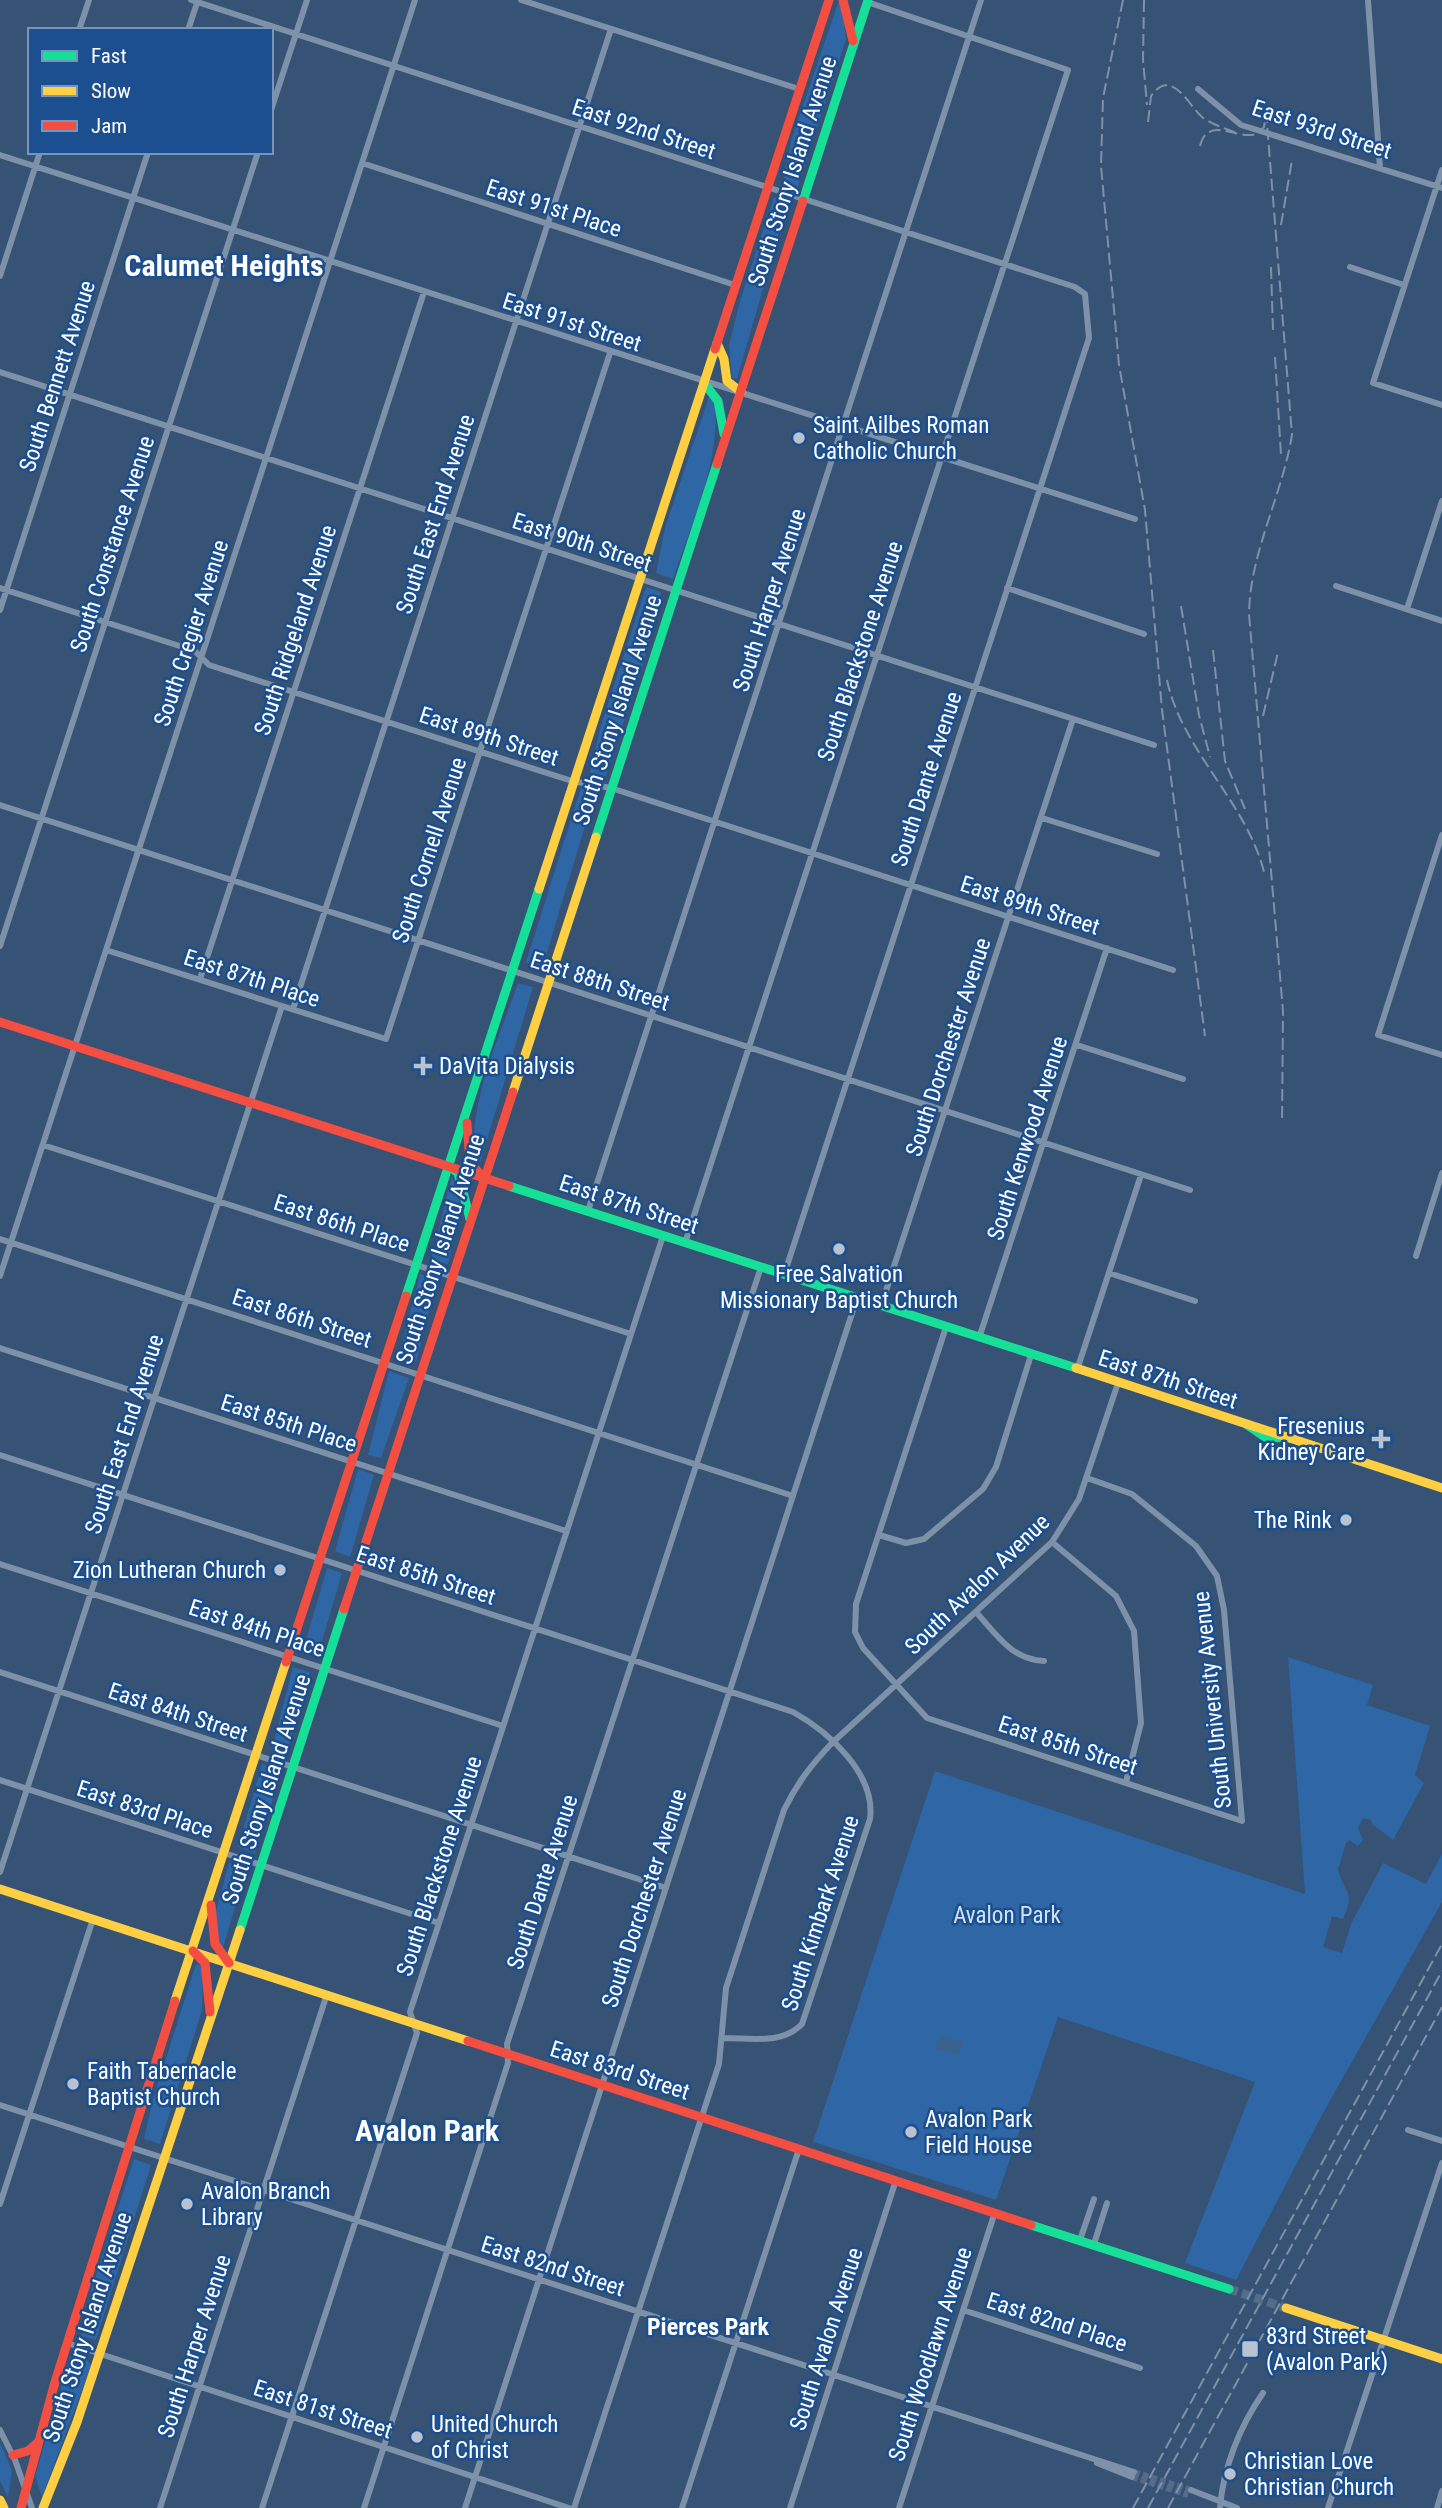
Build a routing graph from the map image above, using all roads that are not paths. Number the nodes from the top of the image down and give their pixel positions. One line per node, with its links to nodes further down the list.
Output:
1 (89, 0): 11 (street)
2 (307, 0): 14 (street)
3 (415, 0): 17 (street, South Cregier Avenue)
4 (521, 0): 13 (street)
5 (829, 0): 18 (main road, South Stony Island Avenue)
6 (843, 0): 16 (main road)
7 (981, 0): 15 (street, South Harper Avenue)
8 (1368, 0): 28 (street)
9 (195, 1): 12 (street); 14 (street, East 92nd Street)
10 (864, 1): 15 (street); 16 (main road, South Stony Island Avenue)
11 (80, 28)
12 (188, 28)
13 (611, 29): 18 (street); 21 (street, South East End Avenue)
14 (296, 34): 17 (street, East 92nd Street); 20 (street)
15 (970, 37): 36 (street, South Harper Avenue); 38 (street, South Blackstone Avenue)
16 (853, 42): 33 (main road, South Stony Island Avenue)
17 (394, 66): 21 (street, East 92nd Street); 26 (street, South Cregier Avenue)
18 (799, 89): 30 (main road, South Stony Island Avenue)
19 (1198, 89): 28 (street, East 93rd Street)
20 (273, 104)
21 (580, 126): 30 (street, East 92nd Street); 34 (street, South East End Avenue)
22 (39, 154): 27 (street)
23 (147, 154): 32 (street, South Bennett Avenue)
24 (256, 154): 35 (street, South Constance Avenue)
25 (0, 155): 27 (street, East 91st Street)
26 (362, 163): 34 (street, East 91st Place); 37 (street, South Cregier Avenue)
27 (36, 166): 32 (street, East 91st Street); 40 (street)
28 (1380, 168): 31 (street, East 93rd Street)
29 (1442, 170): 31 (street)
30 (768, 187): 33 (street, East 92nd Street); 41 (main road, South Stony Island Avenue)
31 (1439, 187): 42 (street)
32 (134, 198): 35 (street, East 91st Street); 51 (street, South Bennett Avenue)
33 (803, 199): 36 (street, East 92nd Street); 50 (main road, South Stony Island Avenue)
34 (548, 224): 41 (street, East 91st Place); 45 (street, South East End Avenue)
35 (232, 230): 37 (street, East 91st Street); 54 (street, South Constance Avenue)
36 (907, 233): 38 (street, East 92nd Street); 53 (street, South Harper Avenue)
37 (330, 262): 43 (street, East 91st Street); 57 (street, South Cregier Avenue)
38 (1005, 264): 44 (street, East 92nd Street); 56 (street, South Blackstone Avenue)
39 (1350, 267): 42 (street)
40 (0, 276)
41 (735, 285): 46 (main road, South Stony Island Avenue)
42 (1405, 285): 52 (street)
43 (424, 292): 45 (street, East 91st Street); 58 (street, South Ridgeland Avenue)
44 (1085, 294): 59 (street, South Dante Avenue)
45 (516, 322): 47 (street, East 91st Street); 61 (street, South East End Avenue)
46 (717, 343): 49 (main road, South Stony Island Avenue); 50 (main road)
47 (610, 353): 49 (street, East 91st Street); 63 (street, South Cornell Avenue)
48 (0, 372): 51 (street, East 90th Street)
49 (704, 383): 50 (street, East 91st Street); 55 (main road); 64 (main road, South Stony Island Avenue)
50 (741, 392): 53 (street, East 91st Street); 55 (main road, South Stony Island Avenue)
51 (70, 394): 54 (street, East 90th Street); 67 (street, South Bennett Avenue)
52 (1442, 405)
53 (844, 425): 56 (street, East 91st Street); 73 (street, South Harper Avenue)
54 (169, 426): 57 (street, East 90th Street); 72 (street, South Constance Avenue)
55 (724, 441): 68 (main road, South Stony Island Avenue)
56 (942, 457): 59 (street, East 91st Street); 75 (street, South Blackstone Avenue)
57 (266, 458): 58 (street, East 90th Street); 76 (street, South Cregier Avenue)
58 (360, 488): 61 (street, East 90th Street); 78 (street, South Ridgeland Avenue)
59 (1040, 488): 62 (street, East 91st Street); 66 (street, South Dante Avenue)
60 (1442, 501): 69 (street)
61 (452, 518): 63 (street, East 90th Street); 80 (street, South East End Avenue)
62 (1135, 519)
63 (546, 549): 64 (street, East 90th Street); 82 (street, South Cornell Avenue)
64 (640, 579): 68 (street, East 90th Street); 83 (main road, South Stony Island Avenue)
65 (1336, 586): 69 (street)
66 (1007, 588): 74 (street); 77 (street, South Dante Avenue)
67 (3, 589): 70 (street, South Bennett Avenue); 72 (street, East 89th Street)
68 (676, 591): 73 (street, East 90th Street); 84 (main road, South Stony Island Avenue)
69 (1407, 609): 71 (street)
70 (0, 610)
71 (1442, 621)
72 (105, 622): 76 (street, East 89th Street); 87 (street, South Constance Avenue)
73 (779, 624): 75 (street, East 90th Street); 88 (street, South Harper Avenue)
74 (1144, 634)
75 (877, 656): 77 (street, East 90th Street); 91 (street, South Blackstone Avenue)
76 (201, 658): 78 (street, East 89th Street); 90 (street, South Cregier Avenue)
77 (974, 687): 79 (street, East 90th Street); 94 (street, South Dante Avenue)
78 (293, 692): 80 (street, East 89th Street); 93 (street, South Ridgeland Avenue)
79 (1073, 719): 81 (street, East 90th Street); 86 (street, South Dorchester Avenue)
80 (386, 722): 82 (street, East 89th Street); 95 (street, South East End Avenue)
81 (1154, 746)
82 (480, 752): 83 (street, East 89th Street); 97 (street, South Cornell Avenue)
83 (572, 781): 84 (street, East 89th Street); 102 (main road, South Stony Island Avenue)
84 (611, 788): 88 (street, East 89th Street); 104 (main road, South Stony Island Avenue)
85 (0, 805): 87 (street, East 88th Street)
86 (1042, 818): 92 (street); 96 (street, South Dorchester Avenue)
87 (41, 819): 90 (street, East 88th Street); 98 (street, South Constance Avenue)
88 (715, 822): 91 (street, East 89th Street); 107 (street, South Harper Avenue)
89 (1442, 837): 113 (street)
90 (139, 850): 93 (street, East 88th Street); 100 (street, South Cregier Avenue)
91 (813, 853): 94 (street, East 89th Street); 112 (street, South Blackstone Avenue)
92 (1157, 854)
93 (232, 880): 95 (street, East 88th Street); 103 (street, South Ridgeland Avenue)
94 (911, 885): 96 (street, East 89th Street); 114 (street, South Dante Avenue)
95 (325, 910): 97 (street, East 88th Street); 106 (street, South East End Avenue)
96 (1009, 917): 99 (street, East 89th Street); 117 (street, South Dorchester Avenue)
97 (418, 940): 102 (street, East 88th Street); 109 (street, South Cornell Avenue)
98 (0, 946)
99 (1107, 948): 101 (street, East 89th Street); 110 (street, South Kenwood Avenue)
100 (106, 950): 103 (street, East 87th Place); 111 (street, South Cregier Avenue)
101 (1173, 970)
102 (513, 971): 104 (street, East 88th Street); 118 (main road, South Stony Island Avenue)
103 (200, 979): 105 (street, East 87th Place)
104 (549, 982): 107 (street, East 88th Street); 124 (main road, South Stony Island Avenue)
105 (282, 1006): 106 (street, East 87th Place); 116 (street, South East End Avenue)
106 (293, 1009): 109 (street, East 87th Place)
107 (652, 1016): 112 (street, East 88th Street); 127 (street, South Harper Avenue)
108 (0, 1022): 111 (main road, East 87th Street)
109 (386, 1039)
110 (1077, 1045): 115 (street); 119 (street, South Kenwood Avenue)
111 (75, 1046): 116 (main road, East 87th Street); 120 (street, South Cregier Avenue)
112 (749, 1047): 114 (street, East 88th Street); 132 (street, South Blackstone Avenue)
113 (1442, 1055)
114 (847, 1079): 117 (street, East 88th Street); 137 (street, South Dante Avenue)
115 (1182, 1079)
116 (250, 1102): 121 (main road, East 87th Street); 126 (street, South East End Avenue)
117 (945, 1112): 119 (street, East 88th Street); 143 (street, South Dorchester Avenue)
118 (467, 1114): 121 (main road, South Stony Island Avenue); 124 (main road)
119 (1044, 1143): 123 (street, East 88th Street); 146 (street, South Kenwood Avenue)
120 (43, 1145): 126 (street, East 86th Place); 131 (street, South Cregier Avenue)
121 (449, 1166): 124 (main road, East 87th Street); 128 (main road); 134 (main road, South Stony Island Avenue)
122 (1442, 1173): 133 (street)
123 (1141, 1175): 125 (street, East 88th Street); 136 (street)
124 (483, 1177): 127 (main road, East 87th Street); 128 (main road, South Stony Island Avenue)
125 (1190, 1190)
126 (218, 1202): 134 (street, East 86th Place); 141 (street, South East End Avenue)
127 (588, 1211): 129 (main road, East 87th Street)
128 (470, 1219): 139 (main road, South Stony Island Avenue)
129 (663, 1236): 132 (main road, East 87th Street); 145 (street, South Blackstone Avenue)
130 (0, 1239): 131 (street, East 86th Street)
131 (11, 1242): 138 (street, South Cregier Avenue); 141 (street, East 86th Street)
132 (685, 1243): 135 (main road, East 87th Street)
133 (1416, 1256)
134 (416, 1266): 139 (street, East 86th Place); 149 (main road, South Stony Island Avenue)
135 (761, 1267): 137 (main road, East 87th Street); 157 (street, South Dante Avenue)
136 (1109, 1273): 142 (street); 150 (street)
137 (783, 1275): 140 (main road, East 87th Street)
138 (0, 1276)
139 (452, 1277): 145 (street, East 86th Place); 151 (main road, South Stony Island Avenue)
140 (857, 1298): 143 (main road, East 87th Street); 162 (street, South Dorchester Avenue)
141 (186, 1299): 149 (street, East 86th Street); 153 (street, South East End Avenue)
142 (1195, 1301)
143 (881, 1306): 144 (main road, East 87th Street)
144 (946, 1327): 146 (main road, East 87th Street); 164 (street)
145 (631, 1334): 154 (street, South Blackstone Avenue)
146 (979, 1338): 148 (main road, East 87th Street)
147 (0, 1348): 153 (street, East 85th Place)
148 (1031, 1355): 150 (main road, East 87th Street); 164 (street)
149 (384, 1363): 151 (street, East 86th Street); 156 (main road, South Stony Island Avenue)
150 (1077, 1370): 152 (main road, East 87th Street)
151 (420, 1375): 154 (street, East 86th Street); 158 (main road, South Stony Island Avenue)
152 (1118, 1383): 159 (street, South Avalon Avenue); 160 (main road, East 87th Street)
153 (154, 1398): 156 (street, East 85th Place); 161 (street, South East End Avenue)
154 (598, 1433): 157 (street, East 86th Street); 163 (street, South Blackstone Avenue)
155 (0, 1455): 161 (street, East 85th Street)
156 (353, 1462): 158 (street, East 85th Place); 166 (main road, South Stony Island Avenue)
157 (695, 1464): 162 (street, East 86th Street); 173 (street, South Dante Avenue)
158 (388, 1473): 163 (street, East 85th Place); 168 (main road, South Stony Island Avenue)
159 (1087, 1478): 165 (street, South Avalon Avenue); 187 (street, South University Avenue)
160 (1442, 1488)
161 (123, 1495): 166 (street, East 85th Street); 169 (street, South East End Avenue)
162 (793, 1496): 179 (street, South Dorchester Avenue)
163 (566, 1531): 171 (street, South Blackstone Avenue)
164 (879, 1535): 177 (street)
165 (1052, 1542): 170 (street, South Avalon Avenue); 185 (street)
166 (321, 1559): 168 (street, East 85th Street); 172 (main road, South Stony Island Avenue)
167 (0, 1564): 169 (street, East 84th Place)
168 (356, 1571): 171 (street, East 85th Street); 175 (main road, South Stony Island Avenue)
169 (91, 1593): 172 (street, East 84th Place); 178 (street, South East End Avenue)
170 (976, 1612): 174 (street); 177 (street, South Avalon Avenue)
171 (535, 1628): 173 (street, East 85th Street); 180 (street, South Blackstone Avenue)
172 (289, 1657): 175 (street, East 84th Place); 182 (main road, South Stony Island Avenue)
173 (633, 1660): 179 (street, East 85th Street); 190 (street, South Dante Avenue)
174 (1044, 1661)
175 (325, 1669): 180 (street, East 84th Place); 183 (main road, South Stony Island Avenue)
176 (0, 1672): 178 (street, East 84th Street)
177 (896, 1684): 181 (street, South Avalon Avenue); 185 (street, East 85th Street)
178 (58, 1692): 182 (street, East 84th Street); 186 (street, South East End Avenue)
179 (730, 1692): 181 (street, East 85th Street); 193 (street, South Dorchester Avenue)
180 (503, 1726): 188 (street, South Blackstone Avenue)
181 (832, 1743): 203 (street); 203 (street, South Kimbark Avenue)
182 (257, 1755): 183 (street, East 84th Street); 189 (main road, South Stony Island Avenue)
183 (293, 1767): 188 (street, East 84th Street); 191 (main road, South Stony Island Avenue)
184 (0, 1780): 186 (street, East 83rd Place)
185 (1126, 1782): 187 (street, East 85th Street)
186 (27, 1789): 189 (street, East 83rd Place); 192 (street, South East End Avenue)
187 (1242, 1821)
188 (471, 1825): 190 (street, East 84th Street); 197 (street, South Blackstone Avenue)
189 (225, 1853): 191 (street, East 83rd Place); 195 (main road, South Stony Island Avenue)
190 (569, 1857): 193 (street, East 84th Street); 204 (street, South Dante Avenue)
191 (261, 1865): 197 (street, East 83rd Place); 199 (main road, South Stony Island Avenue)
192 (0, 1872)
193 (666, 1888): 205 (street, South Dorchester Avenue)
194 (0, 1889): 196 (main road, East 83rd Street)
195 (210, 1898): 198 (main road, South Stony Island Avenue); 199 (main road)
196 (93, 1919): 198 (main road, East 83rd Street); 207 (street)
197 (439, 1923): 202 (street, South Blackstone Avenue)
198 (193, 1951): 199 (main road, East 83rd Street); 201 (main road); 211 (main road, South Stony Island Avenue)
199 (229, 1963): 200 (main road, East 83rd Street); 201 (main road, South Stony Island Avenue)
200 (327, 1994): 202 (main road, East 83rd Street); 216 (street, South Harper Avenue)
201 (210, 2021): 213 (main road, South Stony Island Avenue)
202 (413, 2023): 204 (main road, East 83rd Street); 221 (street, South Blackstone Avenue)
203 (723, 2038): 208 (street)
204 (508, 2054): 205 (main road, East 83rd Street); 224 (street, South Dante Avenue)
205 (602, 2085): 208 (main road, East 83rd Street); 225 (street, South Dorchester Avenue)
206 (0, 2105): 207 (street, East 82nd Street)
207 (30, 2114): 211 (street, East 82nd Street); 219 (street)
208 (701, 2117): 212 (main road, East 83rd Street); 229 (street)
209 (1408, 2130): 210 (street)
210 (1442, 2141)
211 (128, 2146): 213 (street, East 82nd Street); 231 (main road, South Stony Island Avenue)
212 (799, 2149): 215 (main road, East 83rd Street); 232 (street)
213 (164, 2158): 216 (street, East 82nd Street); 233 (main road, South Stony Island Avenue)
214 (1442, 2163): 230 (street)
215 (896, 2180): 220 (main road, East 83rd Street); 236 (street, South Avalon Avenue)
216 (264, 2190): 221 (street, East 82nd Street); 237 (street, South Harper Avenue)
217 (1094, 2199): 222 (street)
218 (1107, 2203): 223 (street)
219 (0, 2204)
220 (995, 2212): 222 (main road, East 83rd Street); 228 (street, South Woodlawn Avenue)
221 (356, 2220): 224 (street, East 82nd Street); 240 (street, South Blackstone Avenue)
222 (1080, 2239): 223 (main road, East 83rd Street)
223 (1094, 2244): 226 (main road, East 83rd Street)
224 (447, 2250): 225 (street, East 82nd Street); 243 (street, South Dante Avenue)
225 (539, 2280): 229 (street, East 82nd Street); 246 (street, South Dorchester Avenue)
226 (1229, 2289)
227 (1286, 2308): 230 (main road)
228 (963, 2310): 235 (street, East 82nd Place); 239 (street, South Woodlawn Avenue)
229 (638, 2312): 232 (street, East 82nd Street); 261 (street)
230 (1384, 2340): 234 (main road); 265 (street)
231 (67, 2343): 233 (street, East 81st Street); 242 (main road, South Stony Island Avenue)
232 (735, 2344): 236 (street, East 82nd Street); 262 (street)
233 (99, 2354): 237 (street, East 81st Street); 256 (main road, South Stony Island Avenue)
234 (1442, 2359)
235 (1140, 2368)
236 (832, 2376): 239 (street, East 82nd Street); 263 (street, South Avalon Avenue)
237 (199, 2387): 240 (street, East 81st Street); 257 (street, South Harper Avenue)
238 (1263, 2393): 251 (street)
239 (931, 2408): 245 (street, East 82nd Street); 252 (street, South Woodlawn Avenue)
240 (291, 2417): 243 (street, East 81st Street); 258 (street, South Blackstone Avenue)
241 (0, 2430): 244 (street)
242 (37, 2442): 244 (main road); 247 (main road, South Stony Island Avenue)
243 (383, 2447): 246 (street, East 81st Street); 259 (street, South Dante Avenue)
244 (13, 2455): 247 (street)
245 (1133, 2474)
246 (475, 2477): 260 (street, South Dorchester Avenue); 261 (street, East 81st Street)
247 (25, 2490): 254 (main road, South Stony Island Avenue); 255 (street)
248 (1442, 2491): 266 (street)
249 (1189, 2493): 251 (street)
250 (0, 2501): 253 (main road)
251 (1220, 2505): 264 (street)
252 (902, 2507)
253 (4, 2508)
254 (21, 2508)
255 (32, 2508)
256 (43, 2508)
257 (160, 2508)
258 (261, 2508)
259 (363, 2508)
260 (465, 2508)
261 (572, 2508)
262 (682, 2508)
263 (790, 2508)
264 (1237, 2508)
265 (1328, 2508)
266 (1437, 2508)

